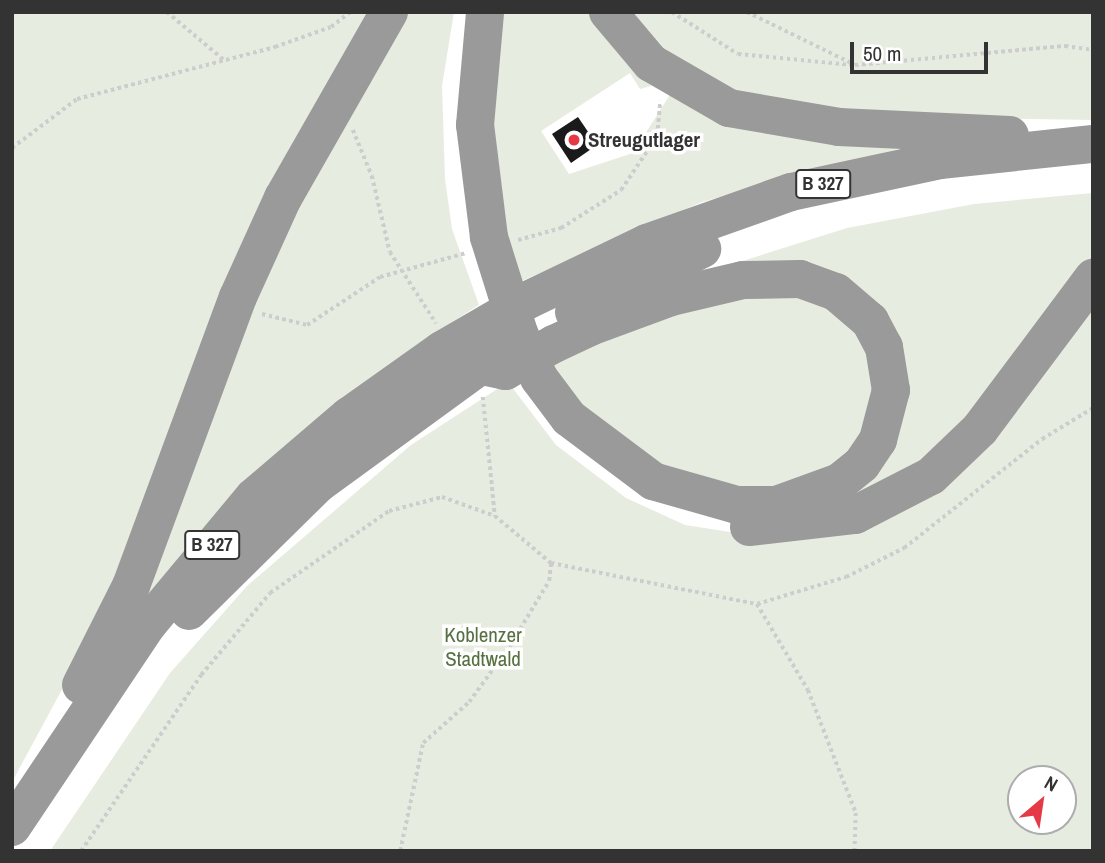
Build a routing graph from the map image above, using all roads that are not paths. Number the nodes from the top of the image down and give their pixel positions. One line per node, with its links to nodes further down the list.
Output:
1 (389, 12): 9 (highway)
2 (467, 12): 6 (highway)
3 (485, 12): 7 (highway)
4 (608, 12): 5 (highway)
5 (1092, 152): 7 (highway, B 327)
6 (1093, 278)
7 (580, 305): 8 (highway, B 327); 8 (highway)
8 (458, 361): 9 (highway, B 327); 11 (highway, B 327)
9 (33, 789): 10 (highway, B 327)
10 (12, 827)
11 (20, 851)

